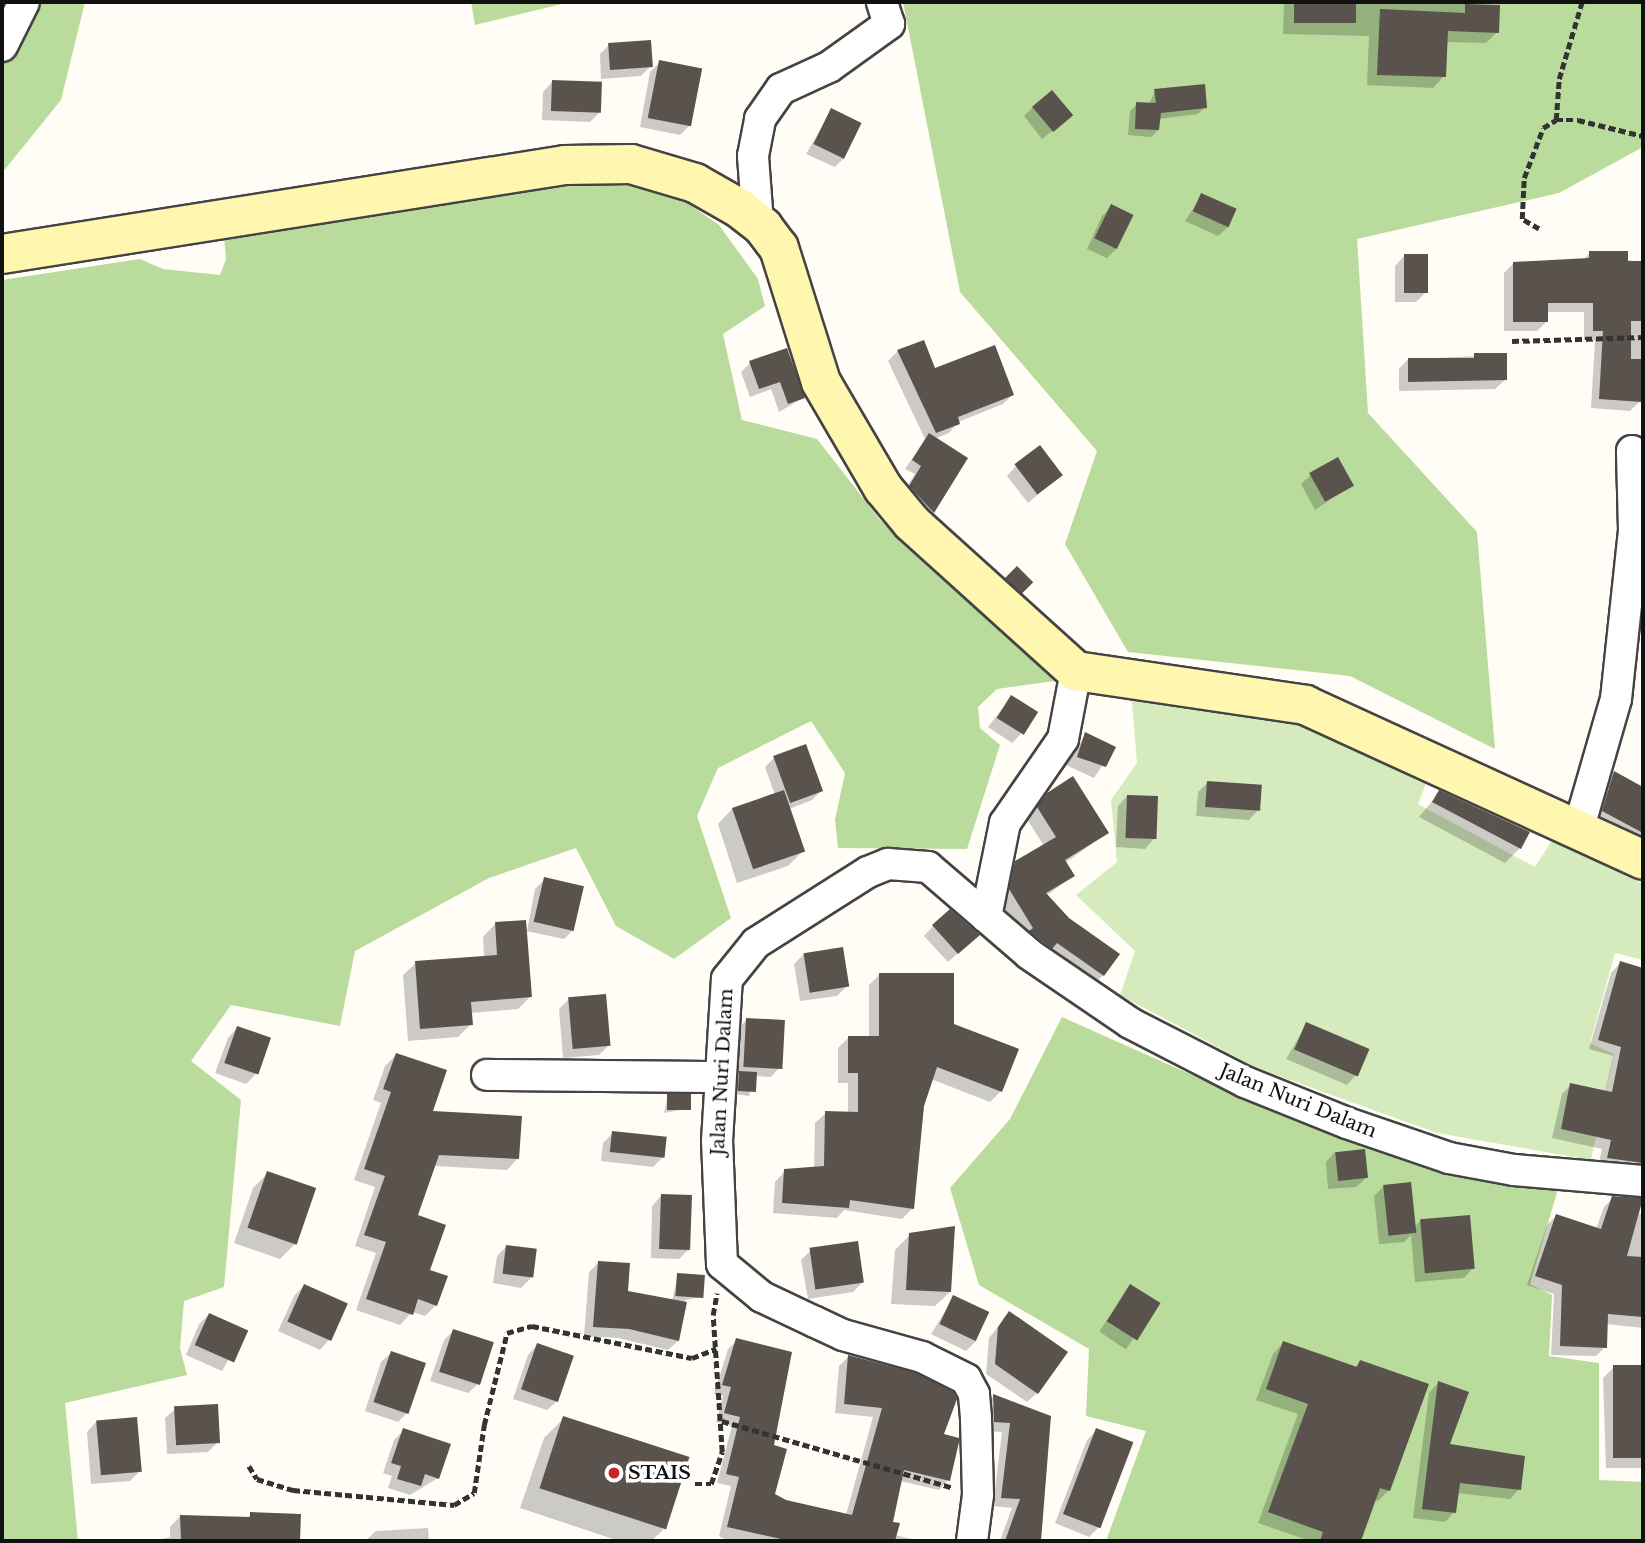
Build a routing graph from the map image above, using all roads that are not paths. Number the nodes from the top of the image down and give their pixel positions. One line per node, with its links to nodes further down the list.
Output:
1 (24, 2): 3 (street)
2 (882, 2): 4 (street)
3 (2, 46)
4 (758, 223): 5 (main road); 7 (main road)
5 (2, 254)
6 (1632, 451): 8 (street)
7 (1076, 671): 8 (main road); 10 (street)
8 (1579, 827): 9 (main road)
9 (1643, 860)
10 (986, 916): 12 (street, Jalan Nuri Dalam); 13 (street, Jalan Nuri Dalam)
11 (487, 1075): 12 (street)
12 (720, 1077): 14 (street, Jalan Nuri Dalam)
13 (1643, 1181)
14 (972, 1541)

